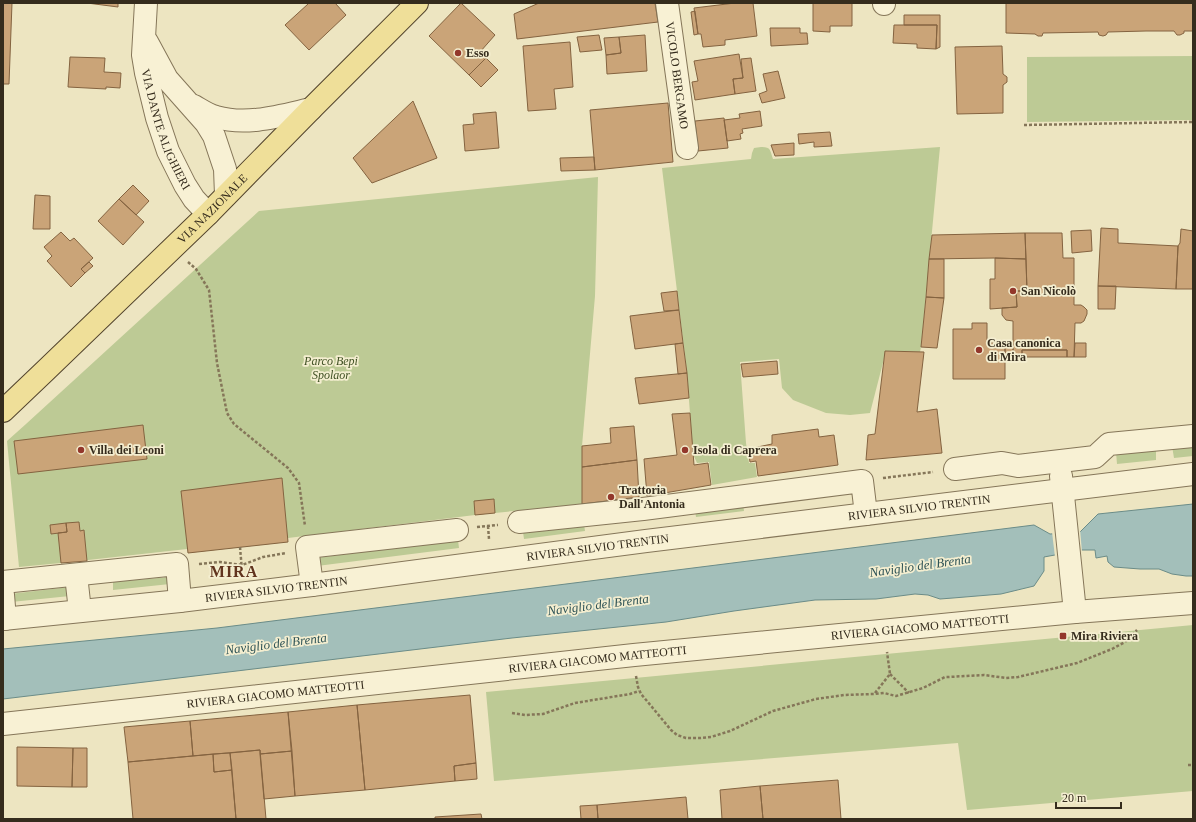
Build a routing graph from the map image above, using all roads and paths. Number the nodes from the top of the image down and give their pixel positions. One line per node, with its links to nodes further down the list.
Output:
1 (146, 3): 4 (street, VIA DANTE ALIGHIERI)
2 (417, 3): 6 (main road, VIA NAZIONALE)
3 (667, 3): 9 (street, VICOLO BERGAMO)
4 (143, 36): 5 (street, VIA DANTE ALIGHIERI); 11 (street, VIA DANTE ALIGHIERI)
5 (189, 103): 6 (street, VIA DANTE ALIGHIERI); 10 (street, VIA DANTE ALIGHIERI)
6 (311, 109): 10 (main road, VIA NAZIONALE)
7 (1193, 122): 8 (path)
8 (1024, 125)
9 (687, 148)
10 (226, 195): 11 (main road, VIA NAZIONALE)
11 (208, 214): 13 (main road, VIA NAZIONALE)
12 (186, 261): 24 (path)
13 (3, 411)
14 (1193, 436): 15 (street)
15 (1058, 462): 16 (street); 19 (street)
16 (955, 469): 18 (path)
17 (1193, 474): 19 (street, RIVIERA SILVIO TRENTIN)
18 (862, 481): 20 (street); 21 (street)
19 (1063, 490): 21 (street, RIVIERA SILVIO TRENTIN); 41 (street)
20 (643, 509): 22 (street); 27 (street)
21 (866, 514): 27 (street, RIVIERA SILVIO TRENTIN)
22 (519, 522): 23 (path)
23 (488, 526): 25 (path); 26 (path)
24 (305, 528)
25 (457, 530): 35 (street)
26 (489, 540)
27 (646, 541): 35 (street, RIVIERA SILVIO TRENTIN)
28 (240, 548): 31 (path)
29 (288, 553): 31 (path)
30 (177, 564): 31 (path); 33 (street); 37 (street)
31 (242, 565): 32 (path)
32 (242, 573)
33 (76, 576): 34 (street); 40 (street)
34 (3, 582)
35 (312, 585): 37 (street, RIVIERA SILVIO TRENTIN)
36 (3, 596): 42 (street)
37 (180, 601): 40 (street, RIVIERA SILVIO TRENTIN)
38 (1193, 604): 39 (street, RIVIERA GIACOMO MATTEOTTI)
39 (1159, 606): 41 (street, RIVIERA GIACOMO MATTEOTTI); 47 (path)
40 (80, 612): 42 (street, RIVIERA SILVIO TRENTIN)
41 (1075, 612): 43 (street, RIVIERA GIACOMO MATTEOTTI)
42 (4, 619)
43 (885, 631): 44 (street, RIVIERA GIACOMO MATTEOTTI); 45 (path)
44 (634, 656): 46 (path); 50 (street, RIVIERA GIACOMO MATTEOTTI)
45 (890, 674): 47 (path); 48 (path)
46 (639, 691): 48 (path); 49 (path)
47 (908, 693): 48 (path)
48 (874, 694)
49 (512, 713)
50 (3, 724)
51 (1188, 765): 52 (path)
52 (1193, 765)

